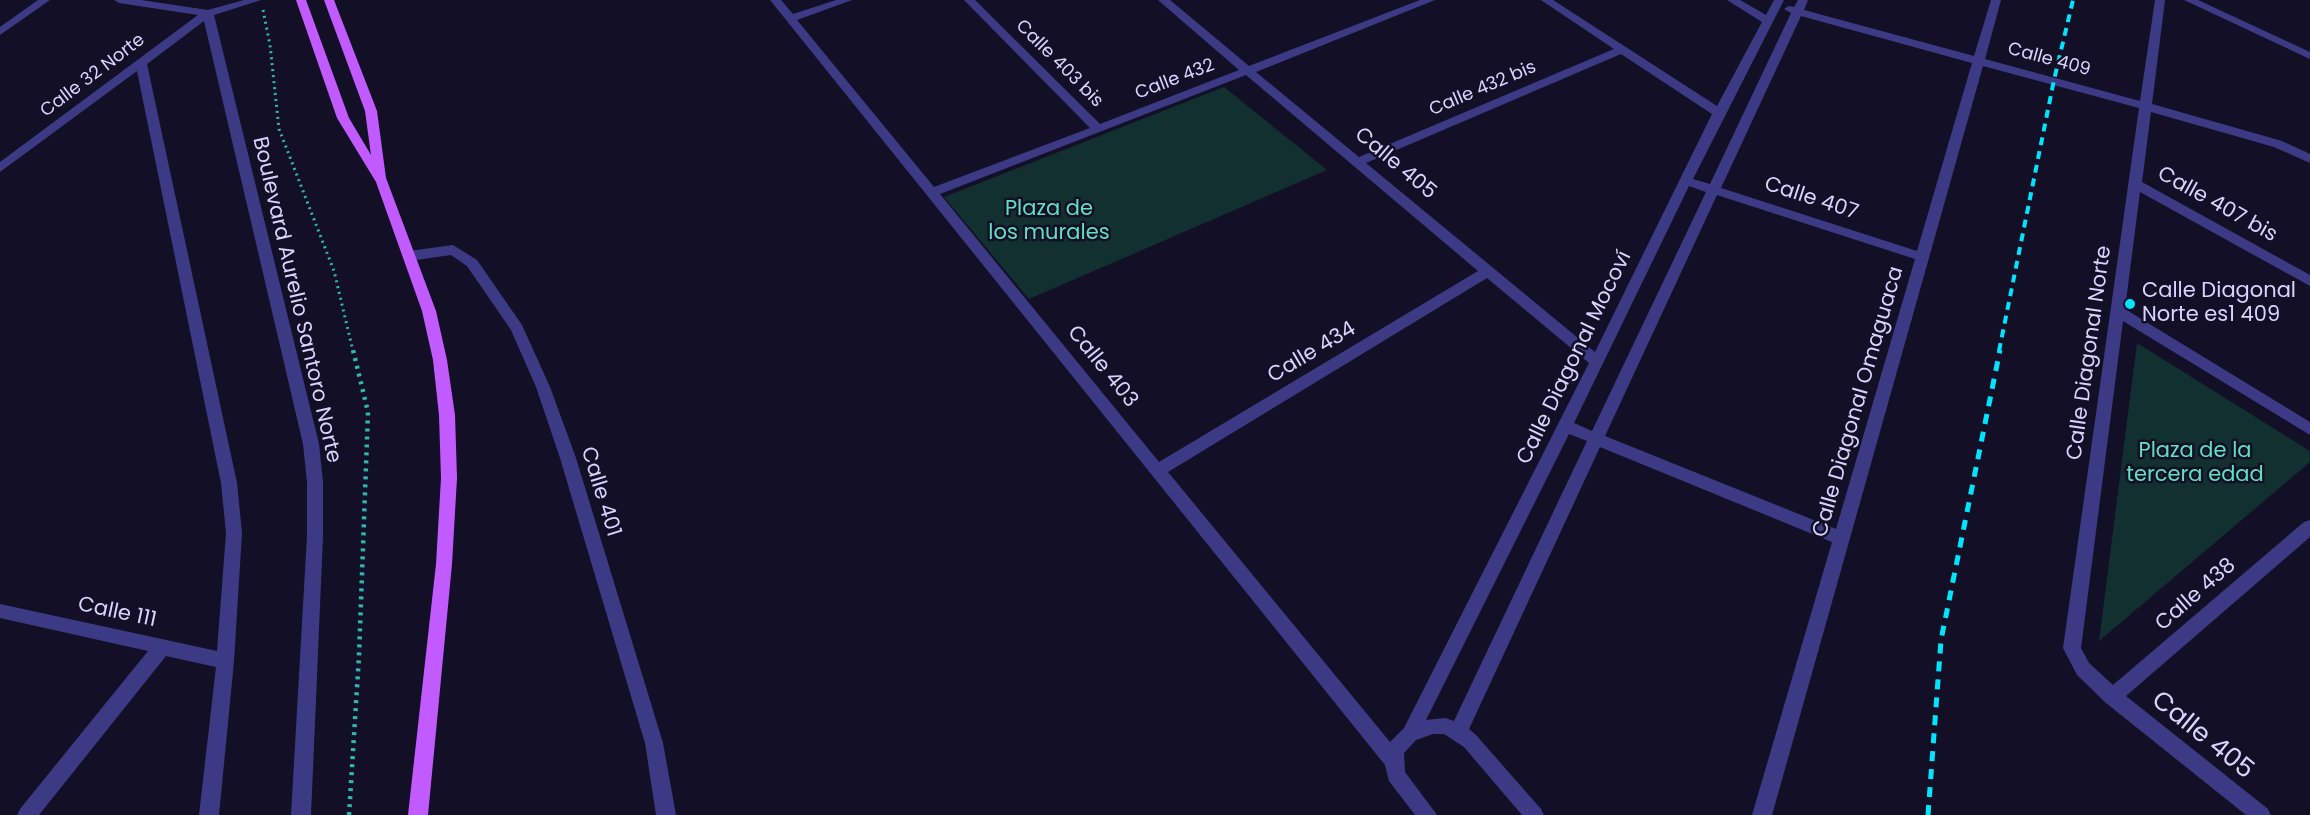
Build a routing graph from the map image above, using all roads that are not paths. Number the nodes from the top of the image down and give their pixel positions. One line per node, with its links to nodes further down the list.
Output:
1 (45, 0): 21 (street)
2 (119, 0): 18 (street)
3 (256, 0): 18 (street)
4 (301, 0): 34 (main road)
5 (329, 0): 34 (main road)
6 (775, 0): 19 (street, Calle 403)
7 (847, 0): 19 (street)
8 (969, 0): 29 (street, Calle 403 bis)
9 (1163, 0): 26 (street, Calle 405)
10 (1430, 0): 26 (street, Calle 432)
11 (1546, 0): 22 (street)
12 (1732, 0): 20 (street)
13 (1996, 0): 24 (street, Calle Diagonal Omaguaca)
14 (2160, 0): 27 (street, Calle Diagonal Norte)
15 (2189, 0): 23 (street)
16 (1777, 3): 17 (street, Calle 409); 20 (street, Calle Diagonal Mocoví)
17 (1800, 6): 24 (street, Calle 409); 36 (street)
18 (208, 13): 25 (street, Calle 32 Norte); 59 (street, Boulevard Aurelio Santoro Norte)
19 (790, 19): 37 (street, Calle 403)
20 (1768, 21): 28 (street, Calle Diagonal Mocoví)
21 (0, 32)
22 (1622, 50): 28 (street); 31 (street, Calle 432 bis)
23 (2310, 56)
24 (1979, 60): 27 (street, Calle 409); 39 (street, Calle Diagonal Omaguaca)
25 (141, 63): 32 (street, Calle 32 Norte); 52 (street)
26 (1248, 71): 29 (street, Calle 432); 31 (street, Calle 405)
27 (2145, 105): 30 (street, Calle 409); 35 (street, Calle Diagonal Norte)
28 (1719, 113): 33 (street, Calle Diagonal Mocoví)
29 (1098, 129): 37 (street, Calle 432)
30 (2310, 159)
31 (1357, 162): 40 (street, Calle 405)
32 (0, 168)
33 (1686, 181): 36 (street, Calle 407); 43 (street, Calle Diagonal Mocoví)
34 (382, 182): 38 (main road)
35 (2134, 183): 41 (street, Calle 407 bis); 42 (street, Calle Diagonal Norte)
36 (1714, 189): 39 (street, Calle 407); 46 (street)
37 (932, 193): 47 (street, Calle 403)
38 (409, 256): 60 (main road); 61 (street, Calle 401)
39 (1922, 257): 49 (street, Calle Diagonal Omaguaca)
40 (1488, 271): 43 (street, Calle 405); 47 (street, Calle 434)
41 (2310, 281)
42 (2116, 311): 45 (street); 53 (street, Calle Diagonal Norte)
43 (1598, 362): 44 (street, Calle Diagonal Mocoví)
44 (1565, 426): 46 (street); 55 (street, Calle Diagonal Mocoví)
45 (2310, 429)
46 (1596, 439): 49 (street); 54 (street)
47 (1158, 471): 56 (street, Calle 403)
48 (2310, 527): 53 (street, Calle 438)
49 (1841, 538): 64 (street, Calle Diagonal Omaguaca)
50 (0, 611): 51 (street, Calle 111)
51 (163, 646): 52 (street, Calle 111); 57 (street)
52 (225, 661): 58 (street)
53 (2112, 697): 65 (street, Calle 405)
54 (1458, 732): 55 (street); 63 (street)
55 (1410, 734): 56 (street)
56 (1394, 762): 62 (street, Calle 403)
57 (27, 815)
58 (209, 815)
59 (302, 815)
60 (418, 815)
61 (666, 815)
62 (1427, 815)
63 (1534, 815)
64 (1762, 815)
65 (2260, 815)

